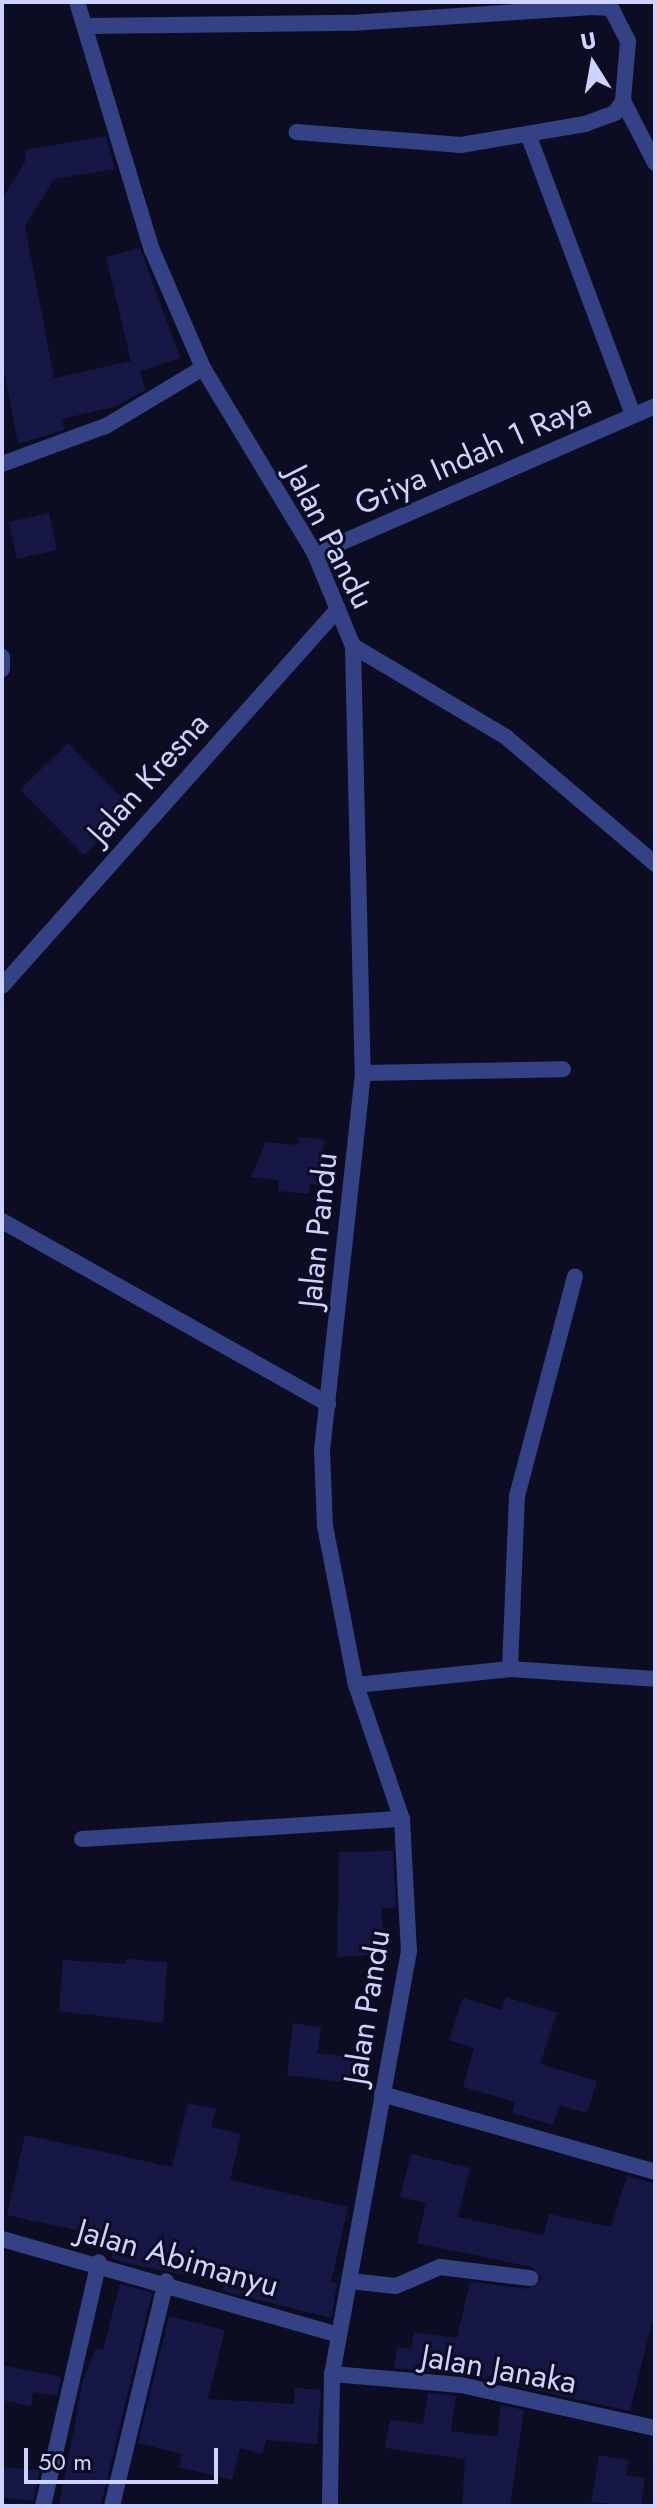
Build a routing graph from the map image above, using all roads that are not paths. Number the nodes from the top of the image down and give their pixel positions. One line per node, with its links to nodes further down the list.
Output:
1 (77, 2): 2 (street, Jalan Pandu)
2 (87, 26): 3 (street); 7 (street, Jalan Pandu)
3 (623, 101): 5 (street); 6 (street)
4 (297, 132): 5 (street)
5 (528, 134): 9 (street)
6 (655, 163)
7 (203, 368): 10 (street); 11 (street, Jalan Pandu)
8 (655, 406): 9 (street, Griya Indah 1 Raya)
9 (633, 415): 11 (street, Griya Indah 1 Raya)
10 (2, 464)
11 (315, 554): 12 (street, Jalan Pandu)
12 (338, 609): 13 (street, Jalan Pandu); 17 (street, Jalan Kresna)
13 (353, 646): 16 (street); 19 (street, Jalan Pandu)
14 (2, 657): 15 (street)
15 (2, 669)
16 (655, 864)
17 (2, 986)
18 (563, 1069): 19 (street)
19 (363, 1073): 22 (street, Jalan Pandu)
20 (2, 1221): 22 (street)
21 (575, 1277): 23 (street)
22 (328, 1404): 25 (street, Jalan Pandu)
23 (510, 1669): 24 (street); 25 (street)
24 (655, 1679)
25 (356, 1685): 26 (street, Jalan Pandu)
26 (402, 1819): 27 (street); 28 (street, Jalan Pandu)
27 (82, 1839)
28 (382, 2094): 29 (street); 34 (street, Jalan Pandu)
29 (655, 2172)
30 (2, 2239): 31 (street, Jalan Abimanyu)
31 (99, 2262): 33 (street, Jalan Abimanyu); 38 (street)
32 (530, 2278): 34 (street)
33 (166, 2281): 35 (street, Jalan Abimanyu); 39 (street)
34 (350, 2281): 35 (street, Jalan Pandu)
35 (338, 2335): 36 (street, Jalan Pandu)
36 (332, 2374): 37 (street, Jalan Janaka); 40 (street, Jalan Pandu)
37 (655, 2428)
38 (43, 2506)
39 (112, 2506)
40 (330, 2506)

